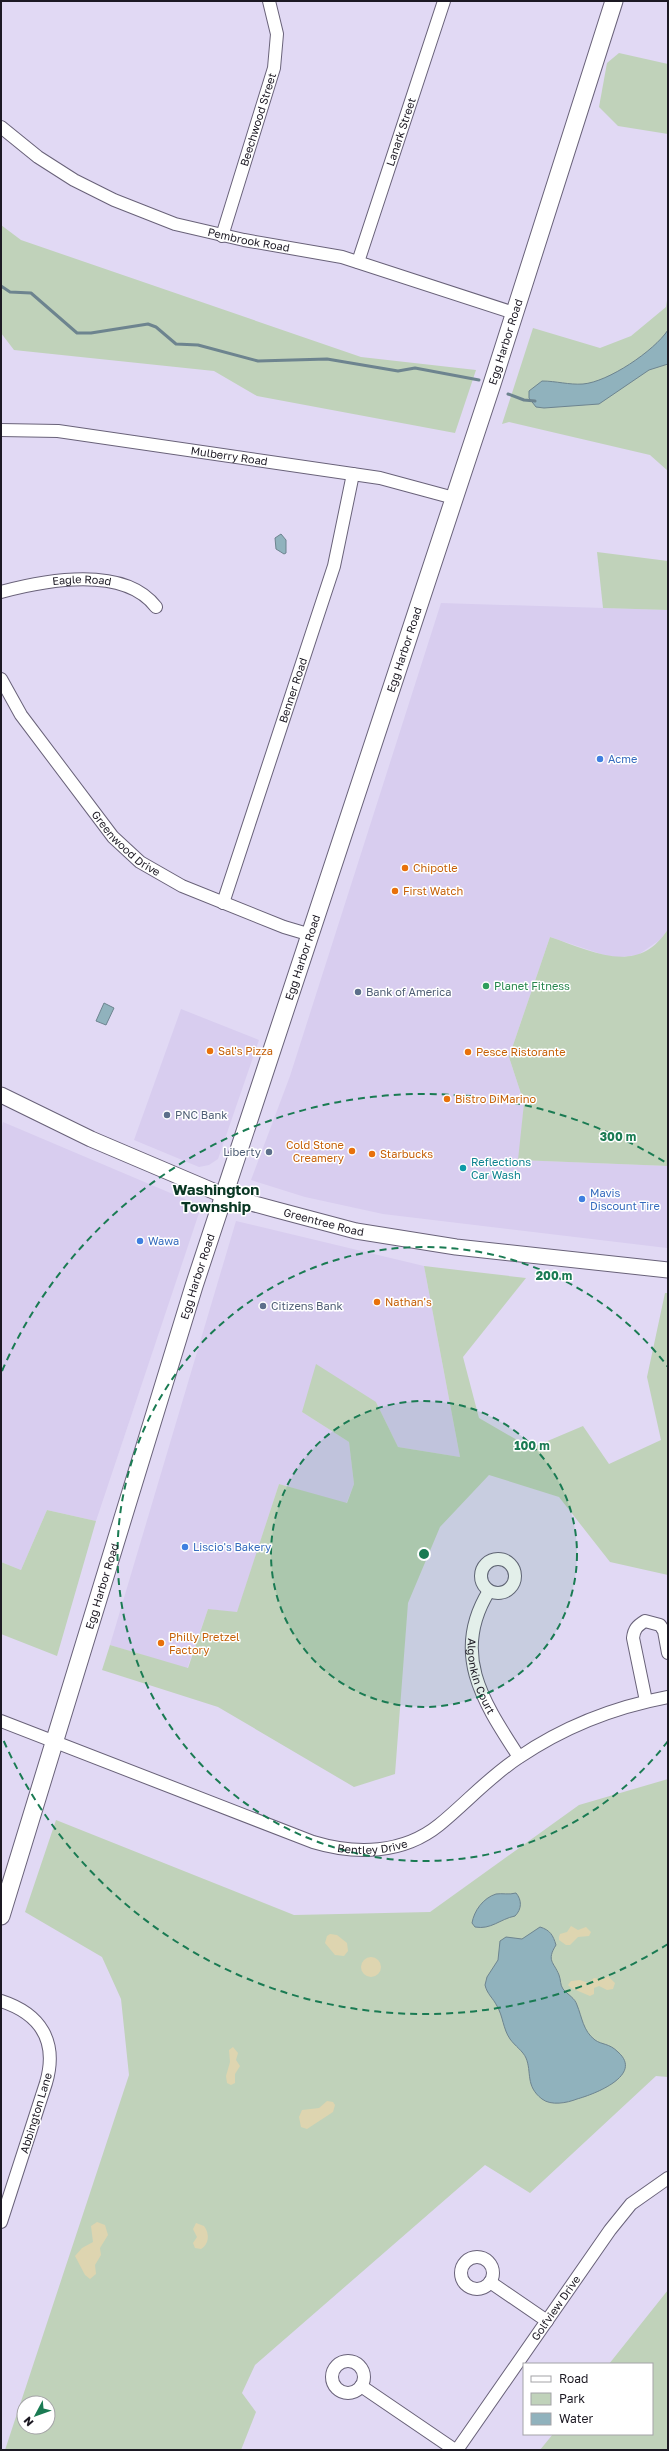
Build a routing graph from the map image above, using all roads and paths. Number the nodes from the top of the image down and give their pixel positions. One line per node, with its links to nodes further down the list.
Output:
1 (269, 1): 5 (street, Beechwood Street)
2 (444, 1): 6 (street, Lanark Street)
3 (614, 1): 7 (main road, Egg Harbor Road)
4 (1, 127): 5 (street, Pembrook Road)
5 (222, 236): 6 (street, Pembrook Road)
6 (358, 262): 7 (street, Pembrook Road)
7 (514, 313): 10 (main road, Egg Harbor Road)
8 (1, 430): 9 (street, Mulberry Road)
9 (354, 474): 10 (street, Mulberry Road); 14 (street, Benner Road)
10 (454, 498): 15 (main road, Egg Harbor Road)
11 (1, 592): 12 (street, Eagle Road)
12 (156, 607)
13 (1, 679): 14 (street, Greenwood Drive)
14 (223, 904): 15 (street, Greenwood Drive)
15 (310, 935): 17 (main road, Egg Harbor Road)
16 (1, 1095): 17 (street, Greentree Road)
17 (224, 1196): 18 (street, Greentree Road); 24 (main road, Egg Harbor Road)
18 (668, 1270)
19 (489, 1591): 25 (street, Algonkin Court)
20 (668, 1653): 22 (street)
21 (668, 1697): 22 (street, Bentley Drive)
22 (646, 1701): 25 (street, Bentley Drive)
23 (1, 1721): 24 (street, Bentley Drive)
24 (54, 1742): 25 (street, Bentley Drive); 26 (main road, Egg Harbor Road)
25 (519, 1757)
26 (1, 1916)
27 (1, 2001): 29 (street, Abbington Lane)
28 (668, 2178): 31 (street, Golfview Drive)
29 (1, 2222)
30 (490, 2282): 31 (street)
31 (547, 2321): 33 (street, Golfview Drive)
32 (361, 2386): 33 (street)
33 (456, 2450)

